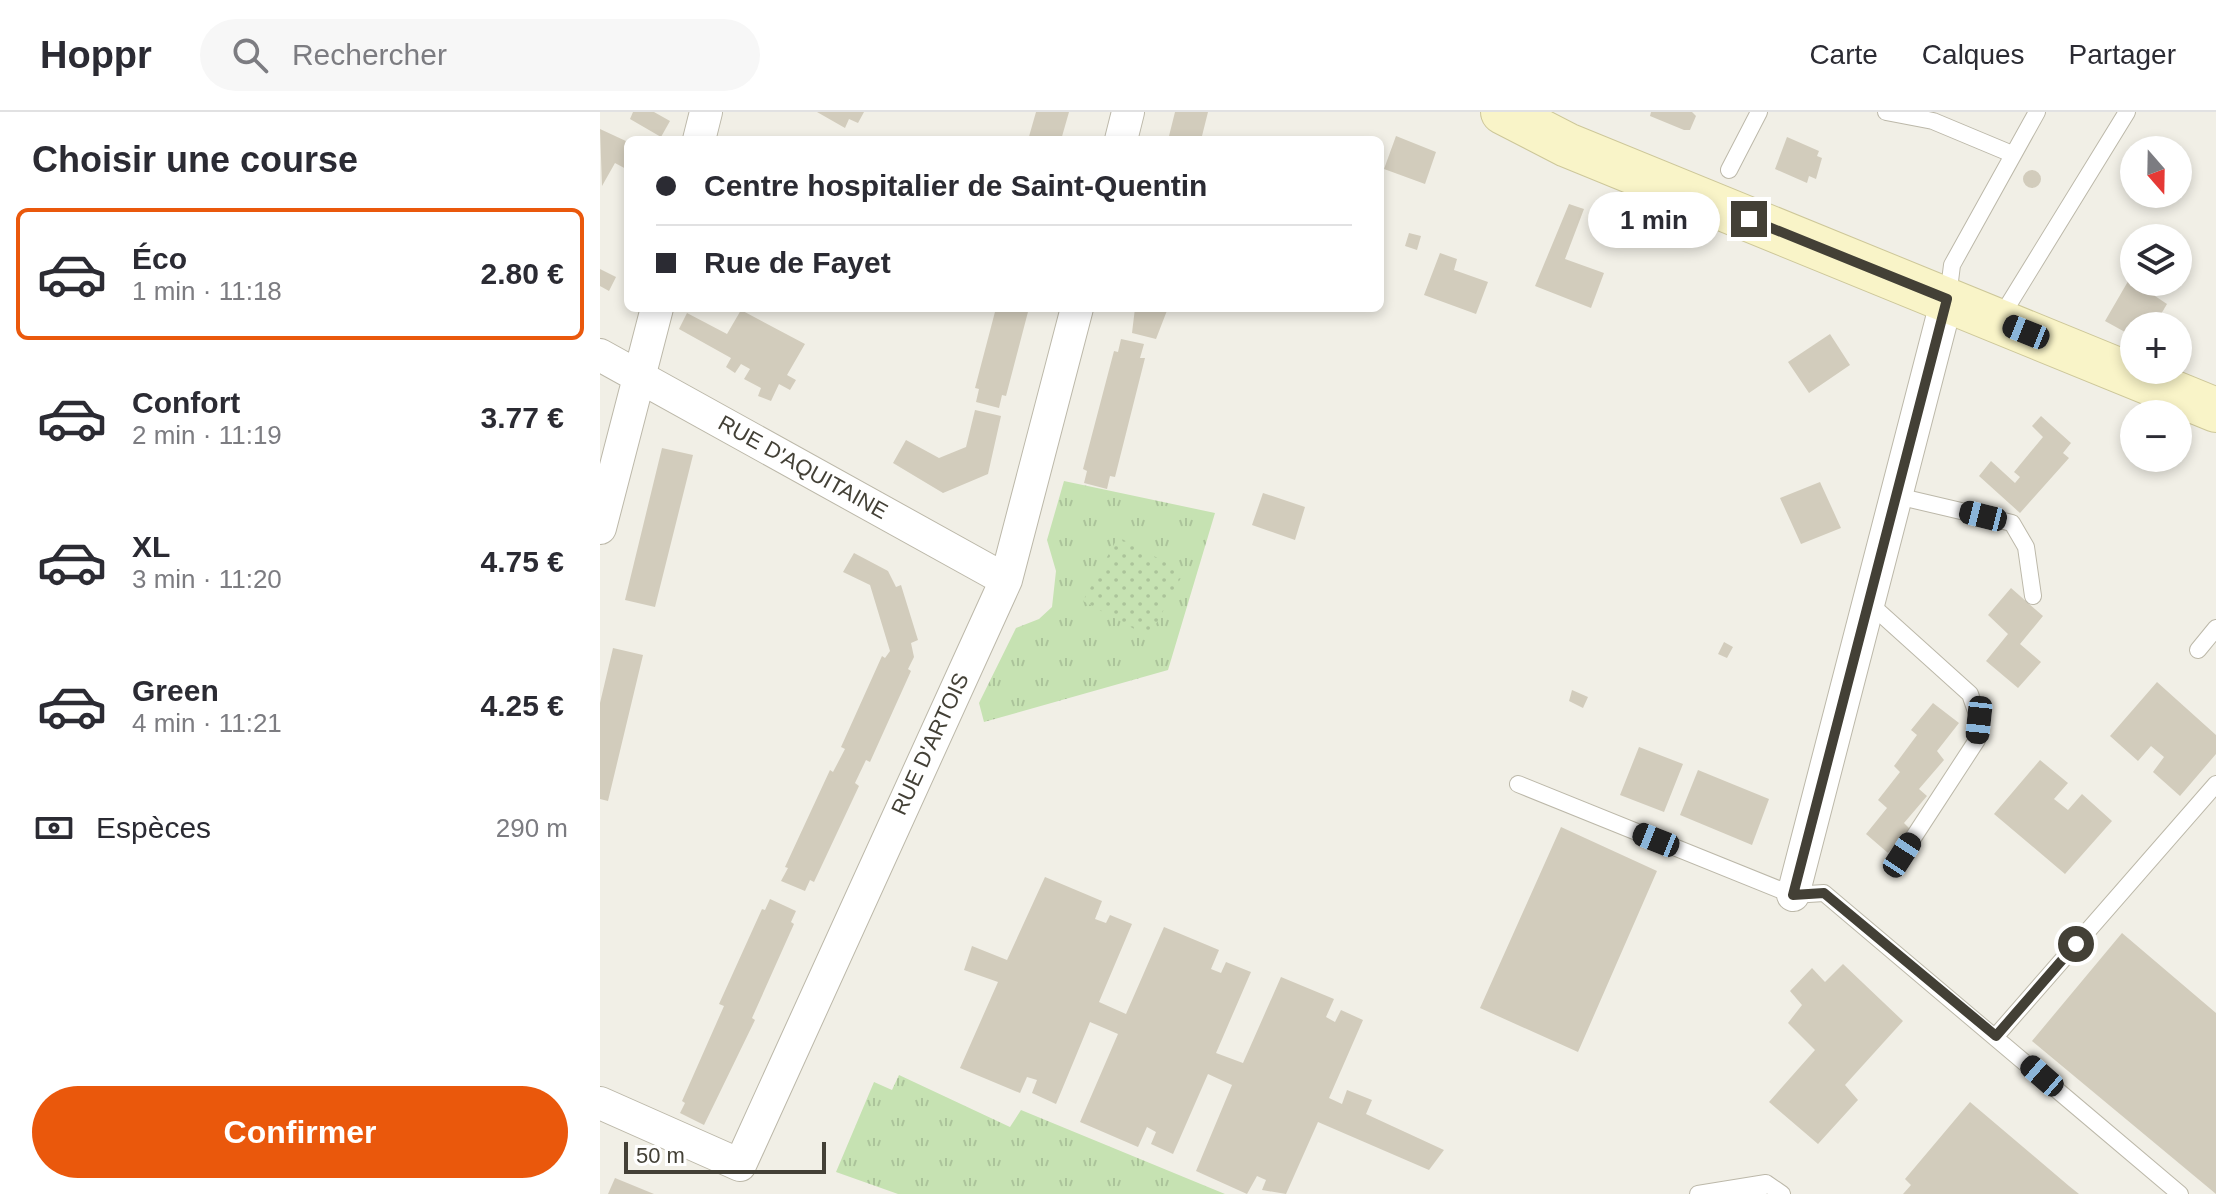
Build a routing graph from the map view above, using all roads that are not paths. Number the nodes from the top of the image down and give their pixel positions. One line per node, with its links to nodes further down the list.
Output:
1 (706, 112): 8 (street)
2 (1128, 112): 9 (street)
3 (1503, 112): 12 (main road)
4 (1759, 112): 11 (lane)
5 (1886, 112): 10 (lane)
6 (2037, 112): 10 (lane)
7 (2127, 112): 15 (lane)
8 (700, 136)
9 (1122, 136)
10 (2012, 154): 12 (lane)
11 (1729, 170)
12 (1947, 299): 15 (main road); 19 (street)
13 (656, 312): 17 (street)
14 (1076, 312): 21 (street, RUE D'ARTOIS)
15 (1999, 321): 18 (main road)
16 (600, 355): 17 (street, RUE D'AQUITAINE)
17 (640, 377): 20 (street); 21 (street, RUE D'AQUITAINE)
18 (2216, 410)
19 (1897, 496): 22 (lane); 23 (street)
20 (600, 528)
21 (1006, 580): 31 (street, RUE D'ARTOIS)
22 (2033, 596)
23 (1869, 603): 28 (lane); 29 (street)
24 (2216, 628): 25 (lane)
25 (2198, 650)
26 (1518, 784): 29 (lane)
27 (2216, 784): 30 (lane)
28 (1902, 855)
29 (1793, 895): 30 (lane)
30 (1996, 1036): 35 (lane)
31 (600, 1103)
32 (1760, 1189): 33 (lane); 34 (lane)
33 (1698, 1194)
34 (1782, 1194)
35 (2180, 1194)

